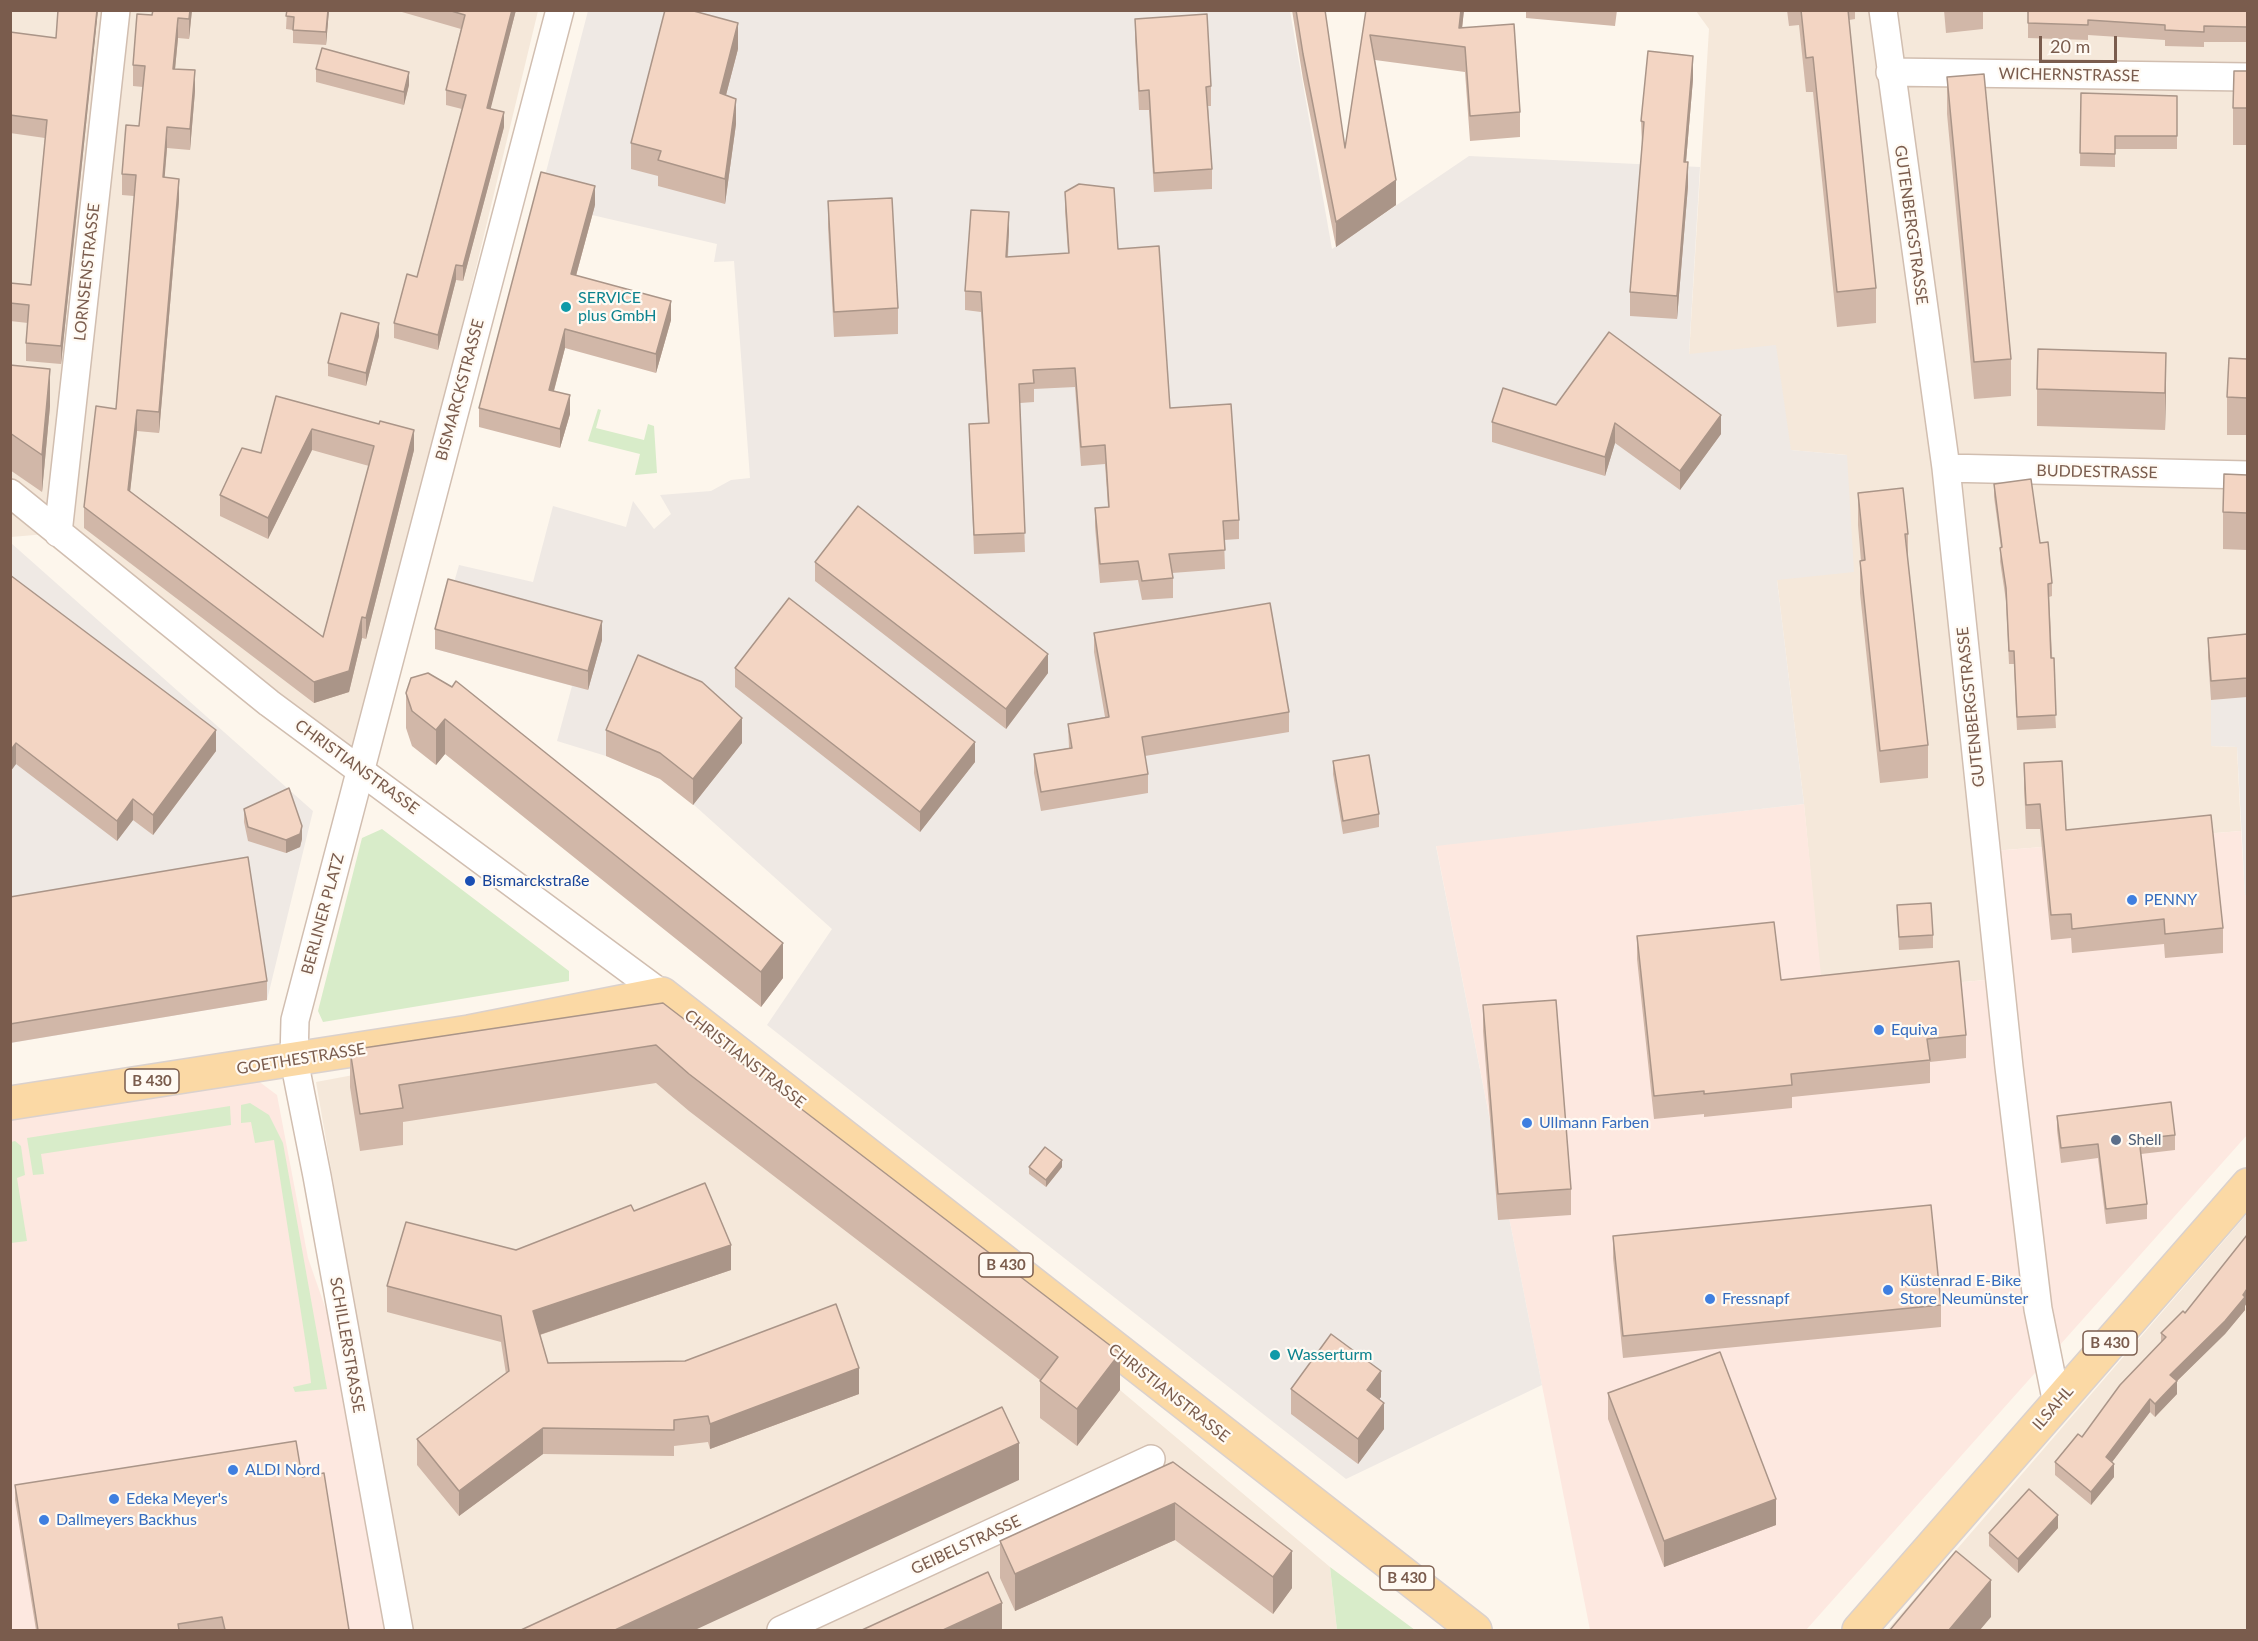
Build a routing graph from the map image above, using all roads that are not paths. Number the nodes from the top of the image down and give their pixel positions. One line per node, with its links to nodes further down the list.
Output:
1 (116, 10): 9 (street, LORNSENSTRASSE)
2 (560, 10): 10 (street, BISMARCKSTRASSE)
3 (1883, 10): 4 (street, GUTENBERGSTRASSE)
4 (1890, 72): 5 (street, WICHERNSTRASSE); 6 (street, GUTENBERGSTRASSE)
5 (2247, 77)
6 (1946, 468): 7 (street, BUDDESTRASSE); 15 (street, GUTENBERGSTRASSE)
7 (2247, 476)
8 (10, 494): 9 (street, CHRISTIANSTRASSE)
9 (58, 533): 10 (street, CHRISTIANSTRASSE)
10 (363, 770): 11 (street, CHRISTIANSTRASSE); 12 (street, BERLINER PLATZ)
11 (662, 994): 12 (main road, GOETHESTRASSE / B 430); 19 (main road, CHRISTIANSTRASSE / B 430)
12 (294, 1060): 13 (main road, GOETHESTRASSE / B 430); 17 (street, SCHILLERSTRASSE)
13 (10, 1103)
14 (2247, 1185): 15 (main road, ILSAHL / B 430)
15 (2057, 1404): 20 (main road, ILSAHL / B 430)
16 (1151, 1459): 18 (street, GEIBELSTRASSE)
17 (399, 1630)
18 (782, 1630)
19 (1475, 1630)
20 (1859, 1630)

